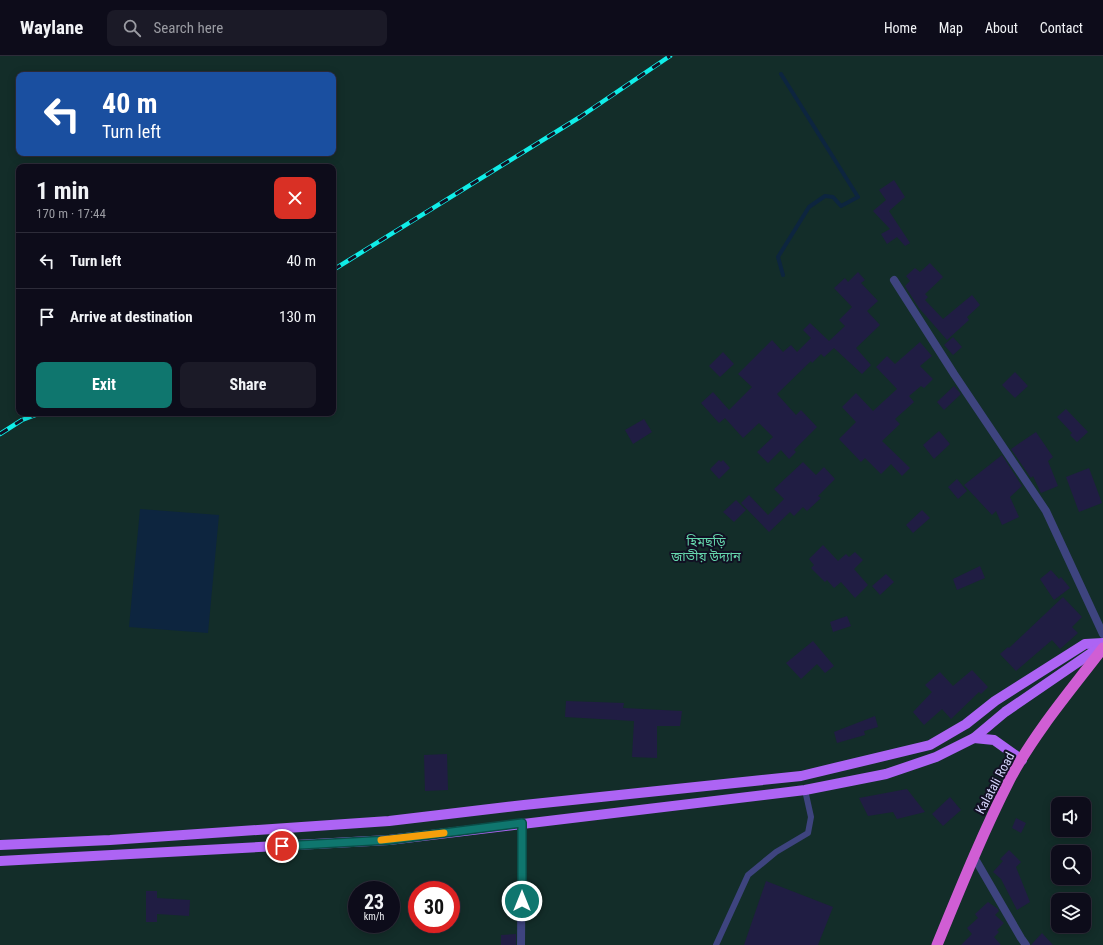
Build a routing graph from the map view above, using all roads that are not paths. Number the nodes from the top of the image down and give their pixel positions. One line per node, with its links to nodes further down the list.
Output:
1 (894, 280): 2 (street)
2 (1103, 634)
3 (1103, 645): 4 (main road); 5 (highway, Kalatali Road); 8 (main road)
4 (974, 738): 5 (main road); 6 (main road)
5 (1022, 760): 9 (highway, Kalatali Road)
6 (805, 790): 7 (main road); 12 (lane)
7 (522, 823): 10 (main road); 11 (street)
8 (0, 845)
9 (974, 857): 13 (highway, Kalatali Road); 14 (street)
10 (0, 860)
11 (521, 945)
12 (716, 945)
13 (937, 945)
14 (1026, 945)

